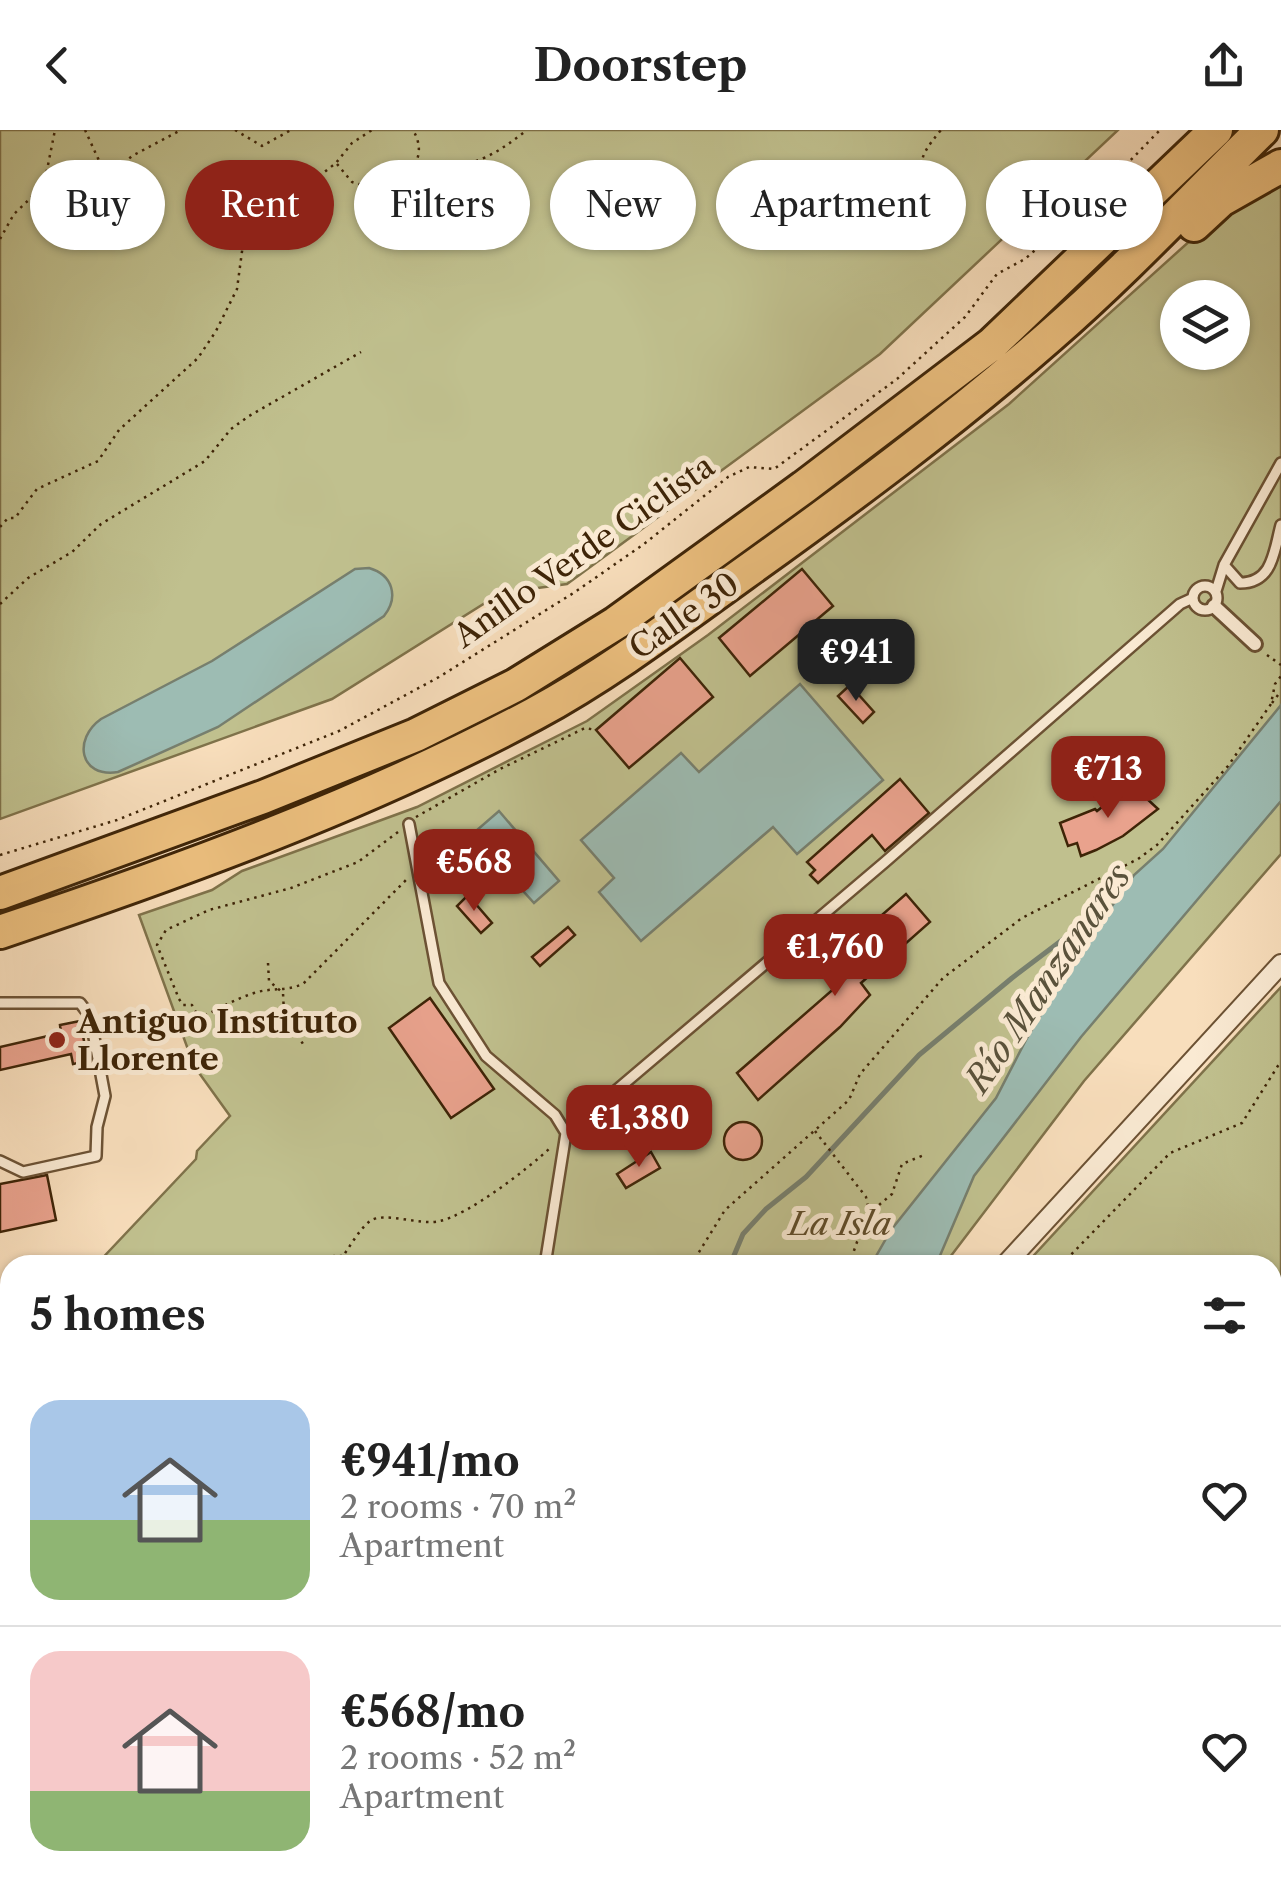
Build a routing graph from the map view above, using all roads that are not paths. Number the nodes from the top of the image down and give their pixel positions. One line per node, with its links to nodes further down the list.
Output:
1 (1216, 130): 12 (highway, Calle 30)
2 (1262, 130): 4 (highway, Calle 30)
3 (1280, 166): 4 (highway)
4 (1051, 336): 15 (highway, Calle 30)
5 (1281, 463): 7 (lane)
6 (1281, 525): 7 (lane)
7 (1224, 565): 9 (lane)
8 (1193, 598): 9 (lane); 9 (lane); 18 (lane)
9 (1215, 599): 10 (street)
10 (1254, 644)
11 (409, 824): 18 (lane)
12 (63, 870): 13 (highway); 14 (highway, Calle 30)
13 (0, 878)
14 (0, 893)
15 (0, 932)
16 (1281, 964): 21 (street)
17 (0, 1002): 19 (lane)
18 (566, 1132): 20 (lane)
19 (0, 1161)
20 (547, 1255)
21 (1014, 1255)

